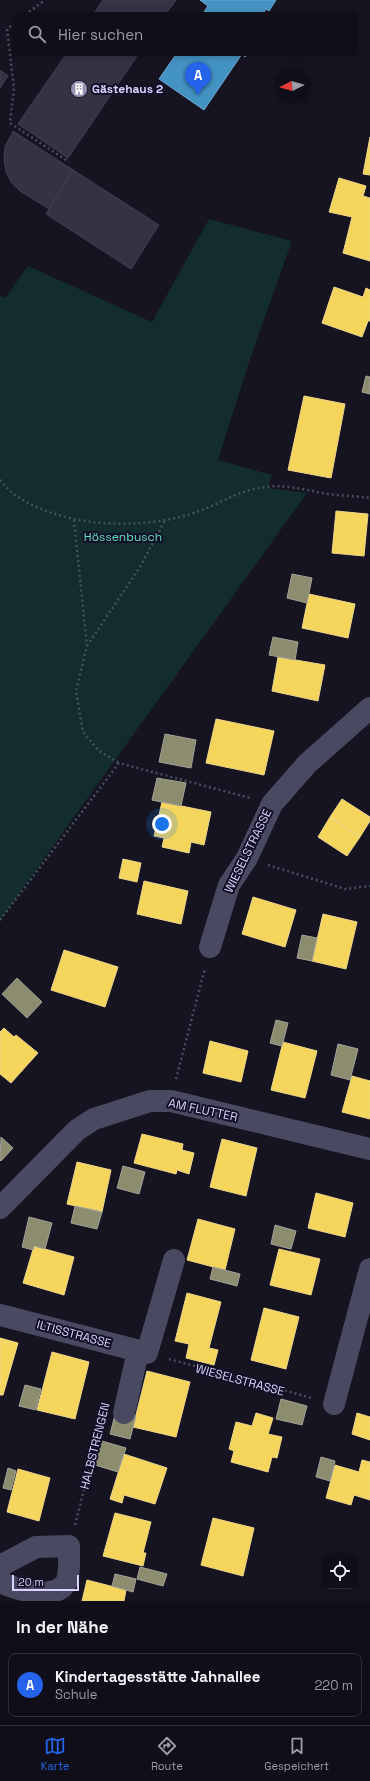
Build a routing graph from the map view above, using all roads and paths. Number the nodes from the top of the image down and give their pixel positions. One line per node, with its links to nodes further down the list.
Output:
1 (45, 0): 2 (path)
2 (29, 12)
3 (12, 25): 4 (path)
4 (69, 162)
5 (0, 480): 7 (path)
6 (370, 498): 8 (path)
7 (74, 520): 8 (path); 9 (path)
8 (165, 520): 9 (path)
9 (87, 646): 11 (path)
10 (370, 708): 12 (street, WIESELSTRASSE)
11 (119, 763): 12 (path); 15 (path)
12 (272, 804): 13 (street, WIESELSTRASSE)
13 (247, 858): 14 (path); 16 (street, WIESELSTRASSE)
14 (370, 886)
15 (0, 920)
16 (210, 946): 17 (path)
17 (171, 1101): 18 (street, AM FLUTTER); 19 (street, AM FLUTTER)
18 (370, 1149)
19 (0, 1208)
20 (174, 1260): 23 (street)
21 (370, 1269): 24 (street)
22 (0, 1314): 23 (street, ILTISSTRASSE)
23 (143, 1352): 24 (path, WIESELSTRASSE); 25 (street)
24 (334, 1404)
25 (114, 1412): 26 (path, HALBSTRENGEN)
26 (70, 1546): 27 (street); 28 (street)
27 (0, 1566)
28 (0, 1582)

